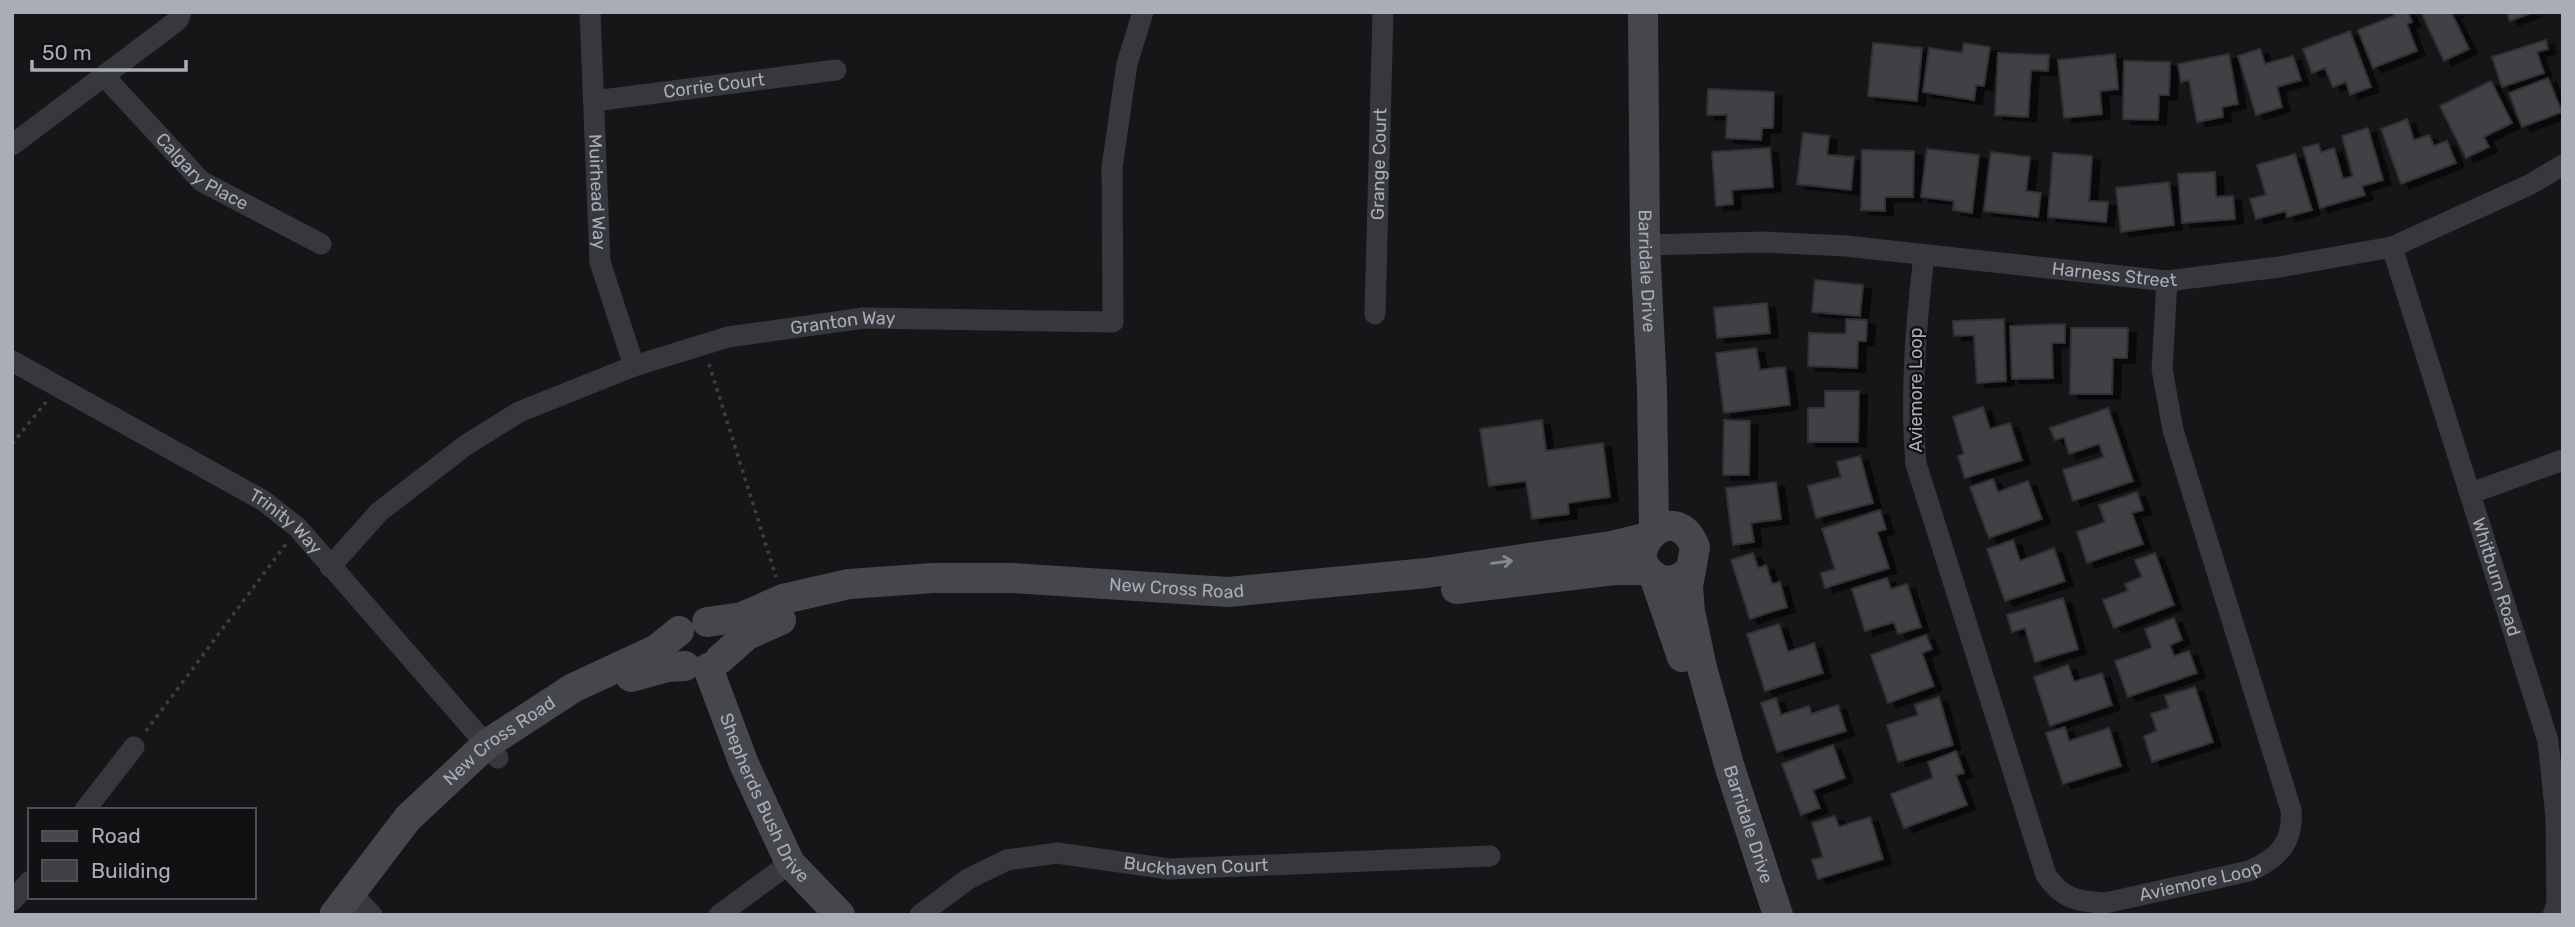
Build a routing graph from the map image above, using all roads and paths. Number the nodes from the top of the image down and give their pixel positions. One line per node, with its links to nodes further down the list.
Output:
1 (181, 12): 8 (street)
2 (590, 12): 9 (street, Muirhead Way)
3 (1143, 12): 18 (street, Granton Way)
4 (1383, 12): 17 (street, Grange Court)
5 (1643, 12): 13 (street, Barridale Drive)
6 (1661, 12): 13 (street, Barridale Drive)
7 (836, 70): 9 (street, Corrie Court)
8 (104, 76): 10 (street); 12 (street, Calgary Place)
9 (594, 101): 20 (street, Muirhead Way)
10 (12, 145)
11 (2563, 165): 14 (street, Harness Street)
12 (321, 244)
13 (1654, 245): 15 (street, Harness Street); 26 (street, Barridale Drive)
14 (2392, 247): 16 (street, Harness Street); 24 (street, Whitburn Road)
15 (1924, 255): 16 (street, Harness Street); 16 (street, Aviemore Loop)
16 (2167, 281)
17 (1375, 314)
18 (704, 346): 20 (street, Granton Way); 30 (path)
19 (12, 361): 21 (street, Trinity Way)
20 (634, 366): 27 (street, Granton Way)
21 (57, 388): 22 (path); 25 (street, Trinity Way)
22 (12, 444)
23 (2563, 460): 24 (street)
24 (2471, 493): 34 (street, Whitburn Road)
25 (298, 528): 27 (street, Trinity Way); 35 (path)
26 (1660, 532): 28 (street); 29 (street); 30 (street, New Cross Road, one-way to 26)
27 (330, 567): 36 (street, Trinity Way)
28 (1690, 570): 29 (street); 47 (street, Barridale Drive)
29 (1651, 573): 33 (street, New Cross Road); 46 (street, Barridale Drive)
30 (783, 599): 31 (street, New Cross Road)
31 (708, 622): 32 (street); 33 (street)
32 (679, 631): 33 (street); 36 (street, New Cross Road)
33 (704, 665): 36 (street, New Cross Road); 39 (street, Shepherds Bush Drive)
34 (2555, 739): 48 (street, Whitburn Road)
35 (134, 747): 37 (street)
36 (492, 751): 42 (street, New Cross Road)
37 (87, 808)
38 (1490, 856): 45 (street, Buckhaven Court)
39 (790, 863): 43 (street); 44 (street, Shepherds Bush Drive)
40 (28, 883): 41 (street)
41 (12, 901)
42 (354, 908)
43 (719, 915)
44 (839, 915)
45 (920, 915)
46 (1761, 915)
47 (1778, 915)
48 (2553, 915)

